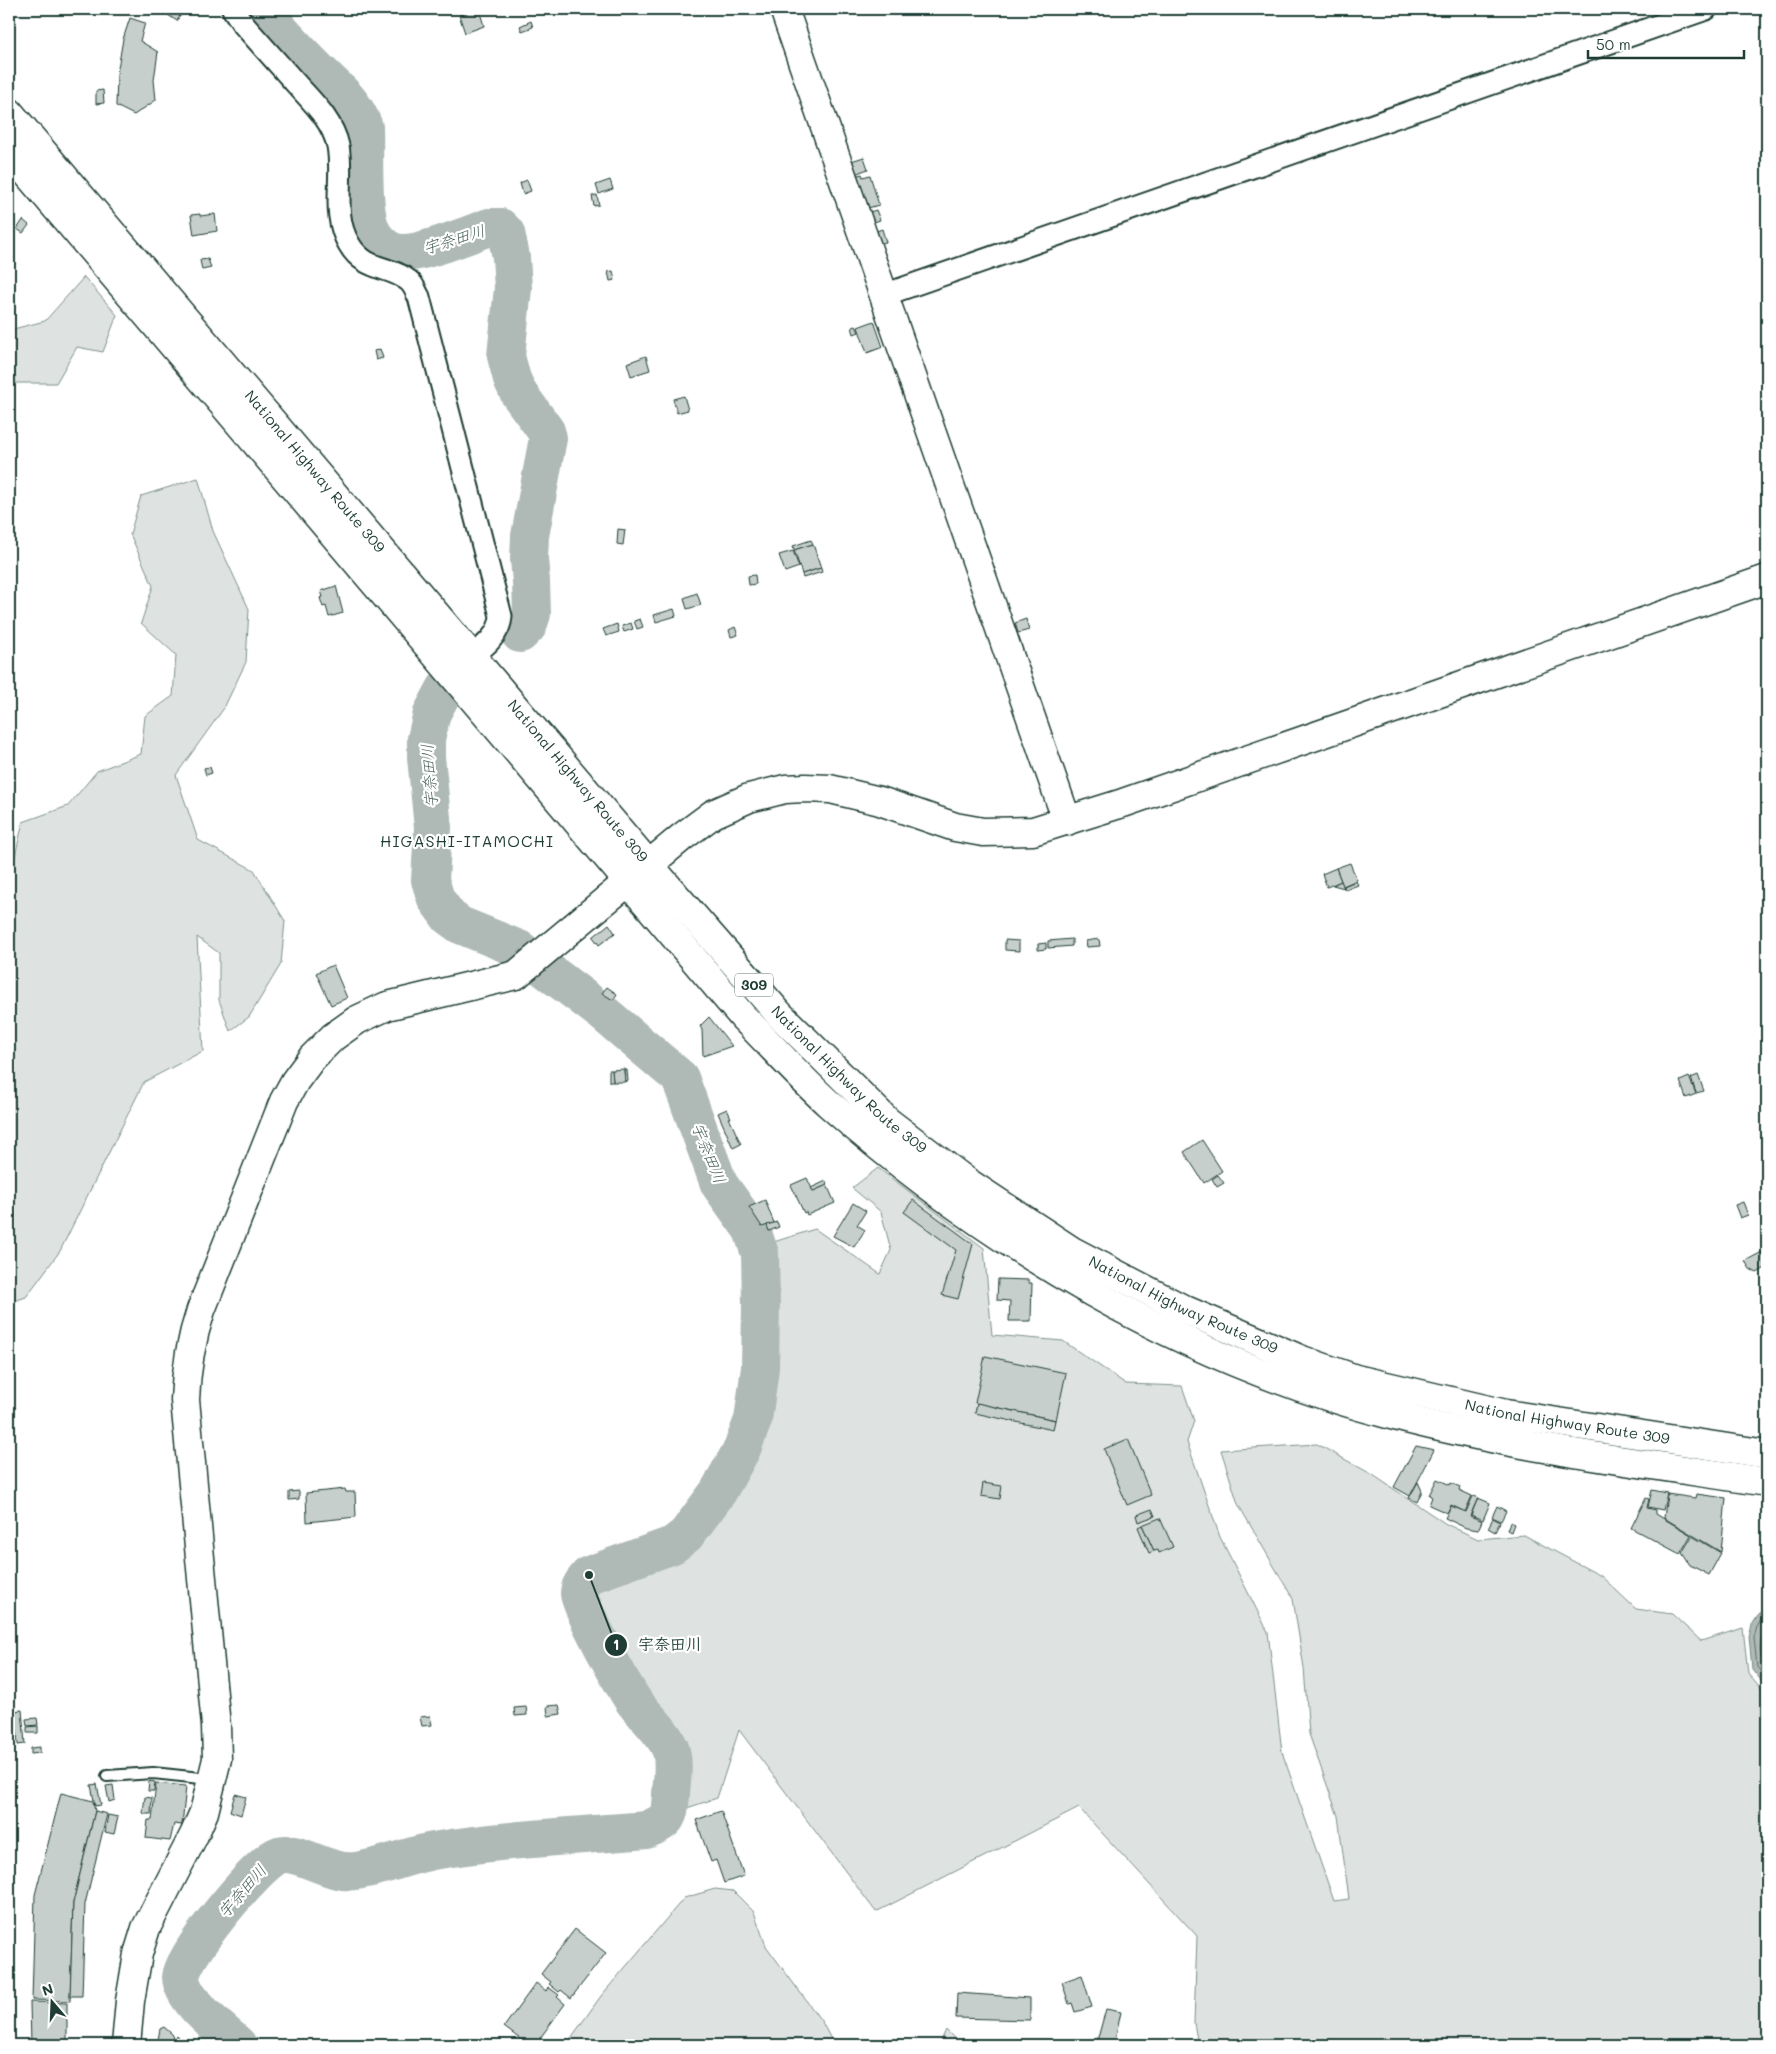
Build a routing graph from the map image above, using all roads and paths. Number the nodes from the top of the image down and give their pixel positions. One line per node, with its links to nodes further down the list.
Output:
1 (233, 9): 8 (street)
2 (784, 9): 6 (main road)
3 (1706, 9): 6 (street)
4 (9, 112): 8 (main road, National Highway Route 309 / 309)
5 (9, 152): 9 (main road, National Highway Route 309 / 309)
6 (884, 296): 10 (main road)
7 (1767, 579): 10 (main road)
8 (471, 656): 9 (street); 11 (main road, National Highway Route 309 / 309)
9 (450, 673): 12 (main road, National Highway Route 309 / 309)
10 (1068, 822): 11 (main road)
11 (649, 864): 12 (main road); 13 (main road, National Highway Route 309 / 309)
12 (628, 883): 14 (main road, National Highway Route 309 / 309); 16 (main road)
13 (1767, 1454)
14 (1767, 1482)
15 (107, 1776): 16 (lane)
16 (211, 1780): 17 (main road)
17 (126, 2045)

